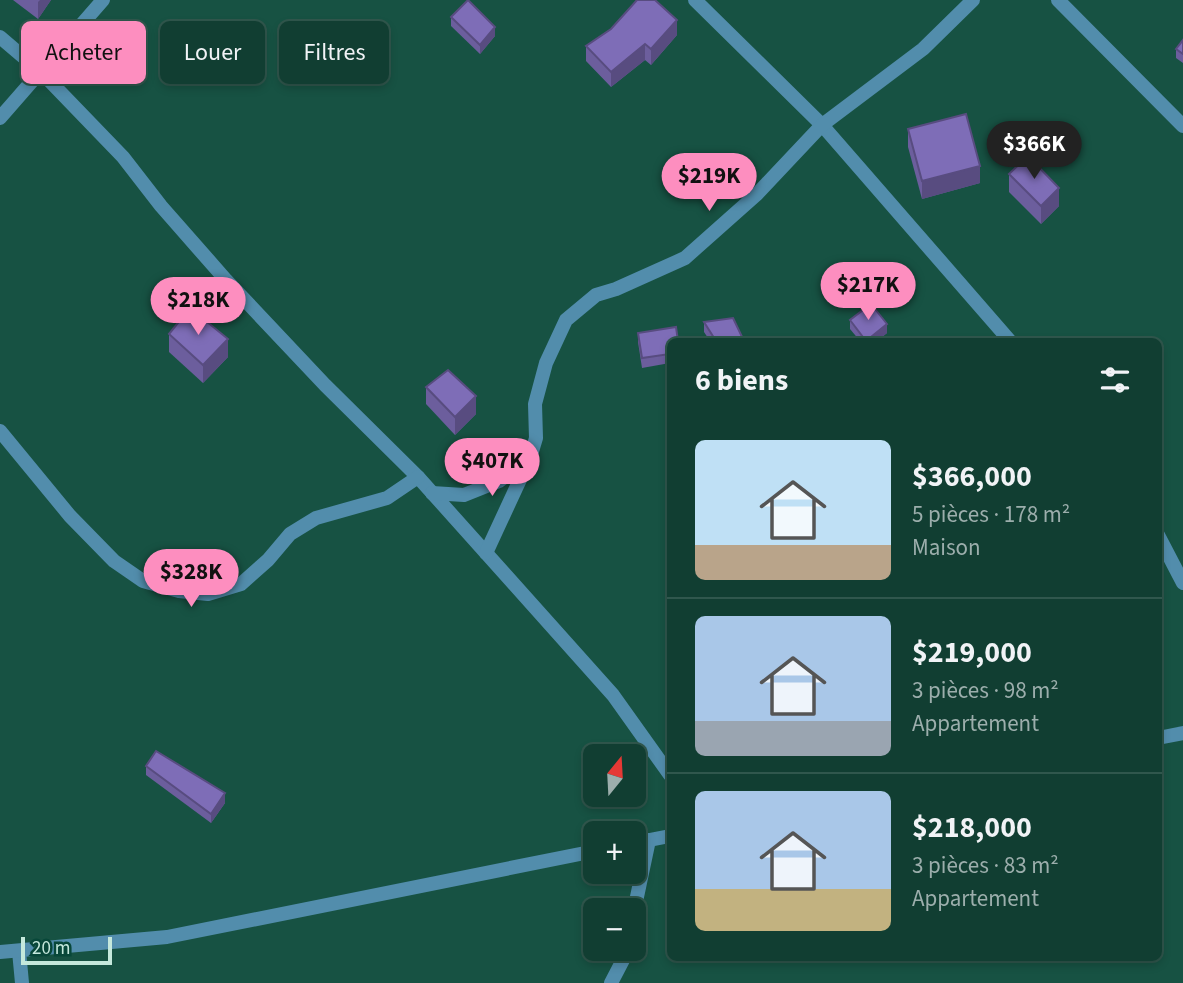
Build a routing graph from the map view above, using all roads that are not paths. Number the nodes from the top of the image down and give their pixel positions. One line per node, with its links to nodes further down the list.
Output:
1 (103, 0): 5 (street)
2 (695, 0): 11 (street)
3 (973, 0): 11 (street)
4 (1058, 0): 12 (street)
5 (85, 21)
6 (0, 37): 7 (street)
7 (21, 55)
8 (30, 84): 10 (street)
9 (52, 84): 16 (street)
10 (0, 118)
11 (822, 125): 13 (street); 15 (street)
12 (1183, 126)
13 (1007, 338)
14 (0, 431): 16 (street)
15 (530, 458): 17 (street); 19 (street)
16 (418, 477): 17 (street)
17 (432, 493): 19 (street)
18 (1162, 543): 20 (street)
19 (486, 553): 23 (street)
20 (1183, 583)
21 (1183, 733): 22 (street)
22 (1162, 737)
23 (667, 771)
24 (667, 837): 25 (street)
25 (649, 840): 26 (street); 28 (street)
26 (646, 841)
27 (583, 853): 29 (street)
28 (637, 898)
29 (19, 951): 30 (street); 32 (street)
30 (0, 952)
31 (622, 961): 33 (street)
32 (22, 983)
33 (611, 983)

